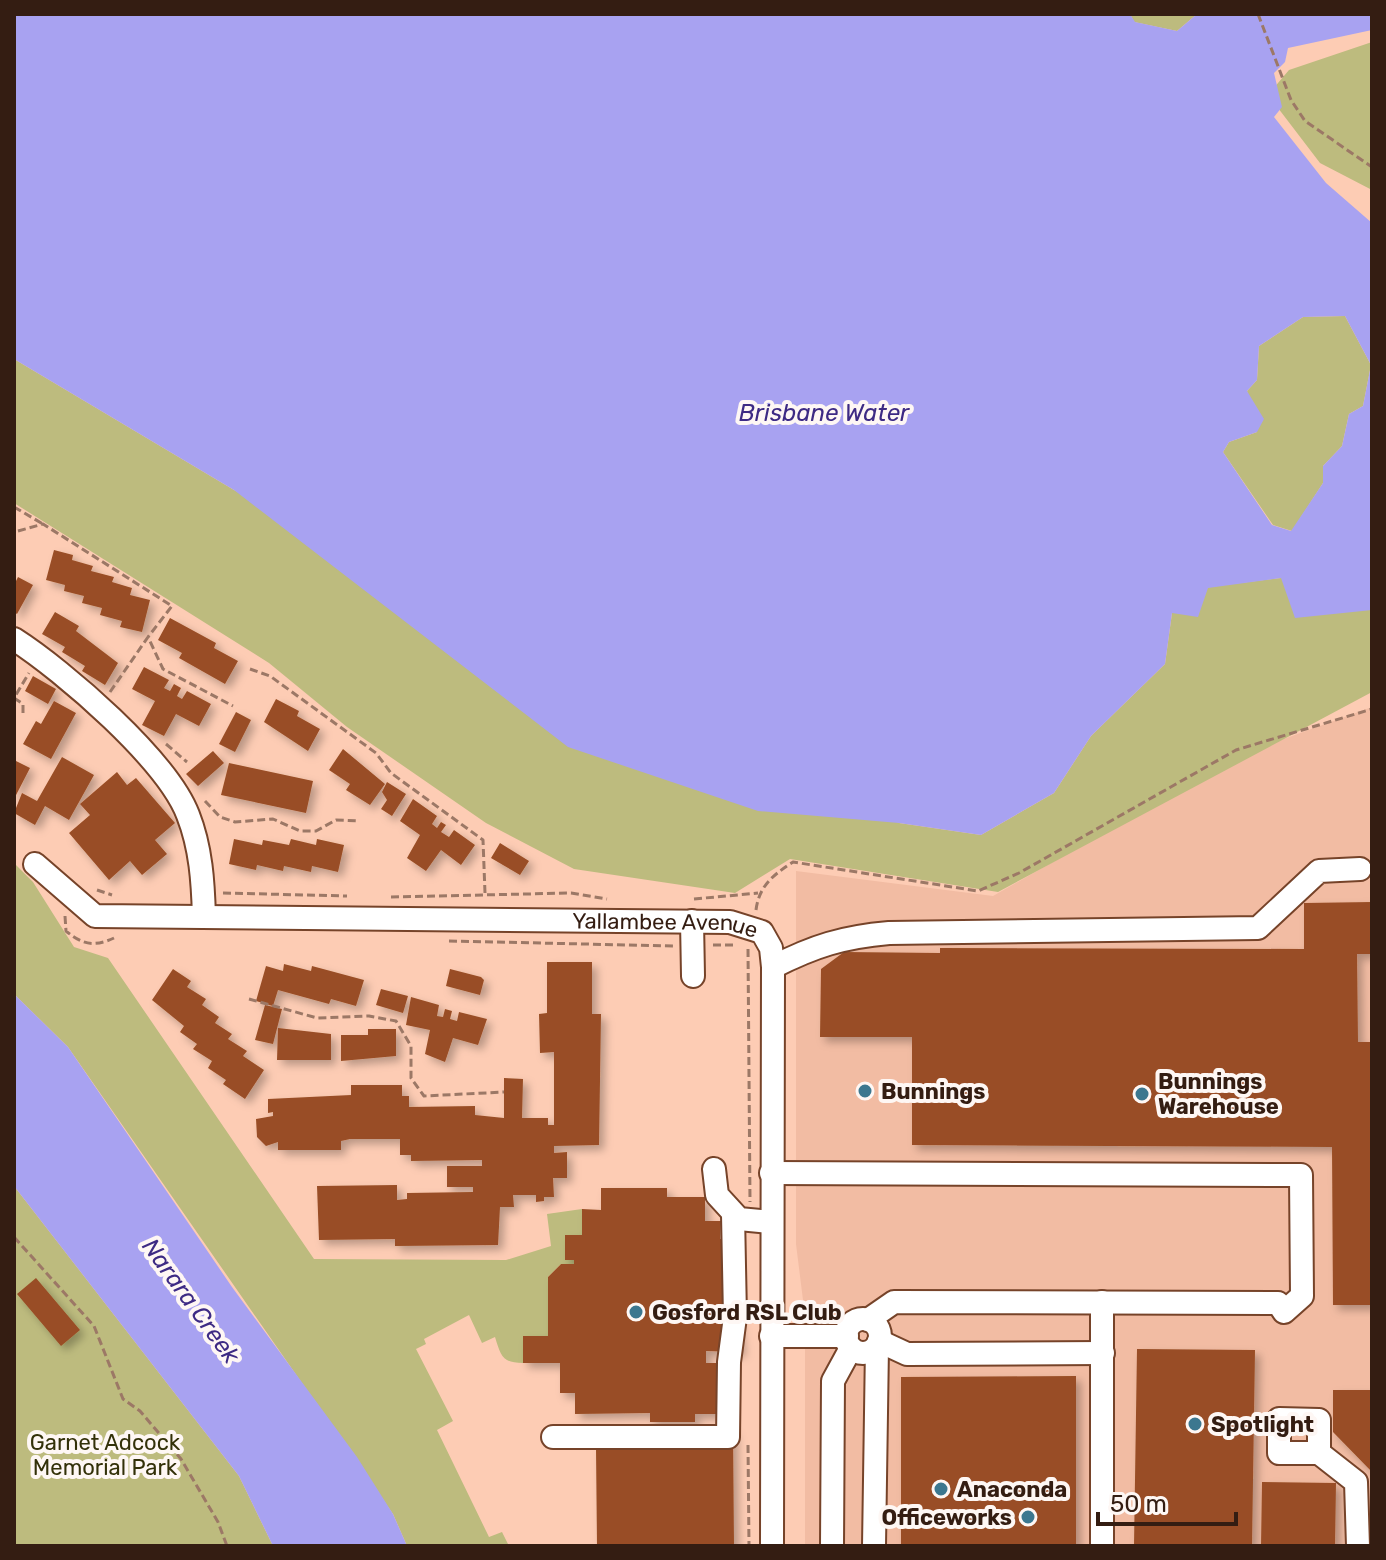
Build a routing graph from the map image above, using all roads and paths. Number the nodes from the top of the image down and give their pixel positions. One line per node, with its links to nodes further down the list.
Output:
1 (1258, 14): 2 (path)
2 (1372, 167)
3 (14, 507): 4 (path)
4 (43, 524): 5 (path); 6 (path)
5 (18, 531)
6 (148, 637): 10 (path); 11 (path)
7 (14, 639): 8 (street)
8 (39, 655): 13 (path); 18 (street)
9 (250, 669): 20 (path)
10 (106, 698)
11 (233, 706)
12 (1372, 709): 19 (path)
13 (23, 713)
14 (200, 796): 15 (path)
15 (359, 821)
16 (35, 864): 25 (street, Yallambee Avenue)
17 (1360, 869): 30 (street)
18 (203, 893): 21 (path); 25 (street)
19 (758, 893): 24 (path); 27 (path)
20 (485, 895): 22 (path); 23 (path)
21 (359, 897)
22 (391, 897)
23 (618, 901)
24 (680, 901)
25 (204, 917): 26 (street, Yallambee Avenue)
26 (692, 921): 27 (street, Yallambee Avenue); 29 (street)
27 (748, 936): 29 (path); 30 (street, Yallambee Avenue); 36 (path)
28 (440, 941): 29 (path)
29 (692, 946): 31 (street)
30 (773, 967): 35 (street, Yallambee Avenue)
31 (693, 976)
32 (249, 999): 33 (path)
33 (504, 1092)
34 (714, 1169): 36 (street)
35 (771, 1173): 37 (street, Yallambee Avenue); 39 (street)
36 (742, 1211): 37 (street); 46 (street)
37 (771, 1222): 41 (street, Yallambee Avenue)
38 (14, 1237): 48 (path)
39 (1102, 1302): 40 (street); 44 (street)
40 (868, 1320): 42 (street); 43 (street)
41 (771, 1336): 42 (street); 50 (street, Yallambee Avenue)
42 (849, 1342): 43 (street); 51 (street)
43 (878, 1344): 44 (street); 52 (street)
44 (1103, 1353): 53 (street)
45 (553, 1437): 46 (street)
46 (738, 1440): 49 (path)
47 (1319, 1453): 54 (street)
48 (227, 1546)
49 (749, 1546)
50 (772, 1546)
51 (832, 1546)
52 (874, 1546)
53 (1102, 1546)
54 (1358, 1546)

